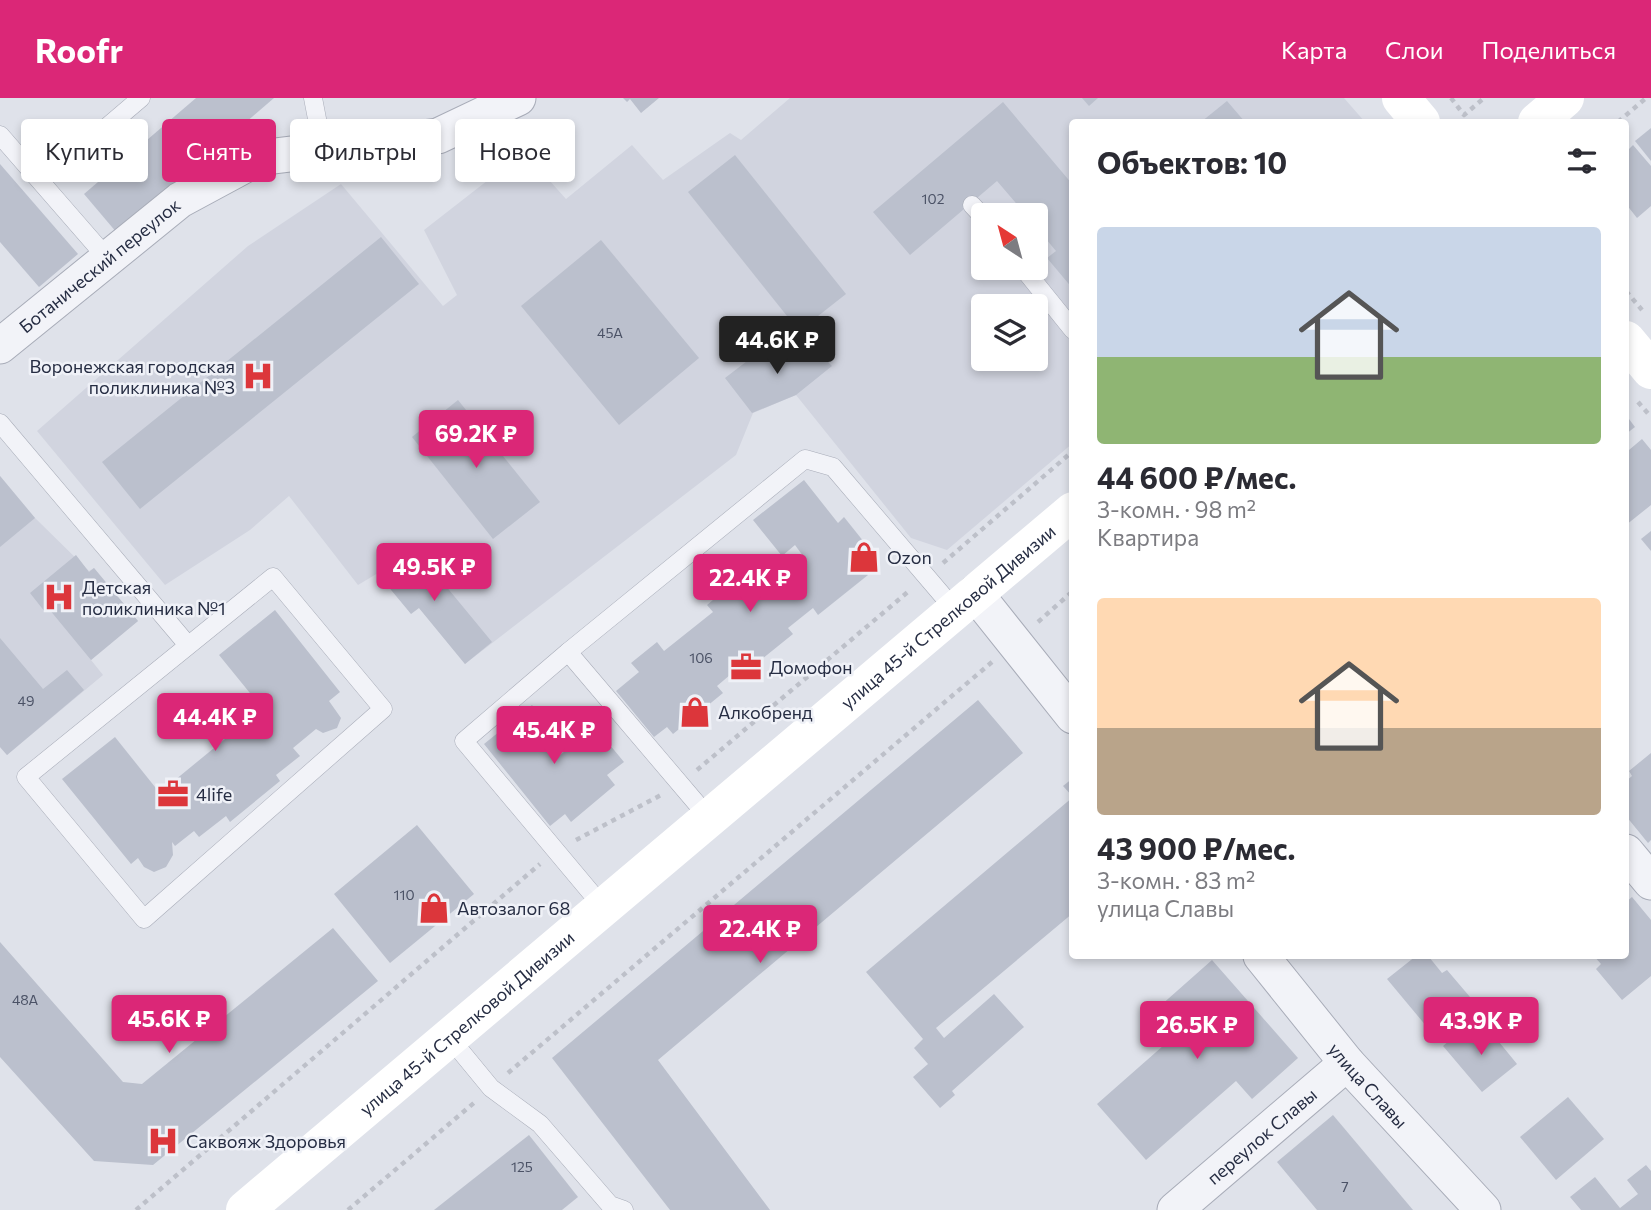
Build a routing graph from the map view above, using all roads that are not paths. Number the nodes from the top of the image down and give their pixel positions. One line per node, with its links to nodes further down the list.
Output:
1 (141, 98): 6 (lane)
2 (313, 98): 7 (lane)
3 (518, 98): 11 (street, Ботанический переулок)
4 (1401, 98): 8 (main road)
5 (1566, 98): 9 (main road)
6 (116, 119)
7 (317, 119)
8 (1418, 119)
9 (1541, 119)
10 (0, 135): 13 (lane)
11 (441, 135)
12 (290, 154): 13 (street, Ботанический переулок)
13 (107, 258): 17 (street, Ботанический переулок)
14 (1033, 280): 15 (lane)
15 (1069, 325)
16 (1634, 326): 18 (main road)
17 (0, 346)
18 (1651, 370)
19 (0, 423): 22 (lane)
20 (1069, 514): 21 (main road, улица 45-й Стрелковой Дивизии)
21 (965, 602): 23 (lane); 24 (street); 25 (main road, улица 45-й Стрелковой Дивизии)
22 (187, 644): 22 (lane)
23 (568, 652): 25 (lane); 28 (lane)
24 (1069, 711)
25 (709, 818): 28 (main road, улица 45-й Стрелковой Дивизии)
26 (1629, 855): 27 (street)
27 (1651, 881)
28 (603, 907): 30 (main road, улица 45-й Стрелковой Дивизии)
29 (1263, 959): 31 (street, улица Славы)
30 (449, 1037): 32 (main road, улица 45-й Стрелковой Дивизии); 33 (lane)
31 (1347, 1063): 34 (street, переулок Славы); 35 (street, улица Славы)
32 (245, 1210)
33 (624, 1210)
34 (1175, 1210)
35 (1483, 1210)

